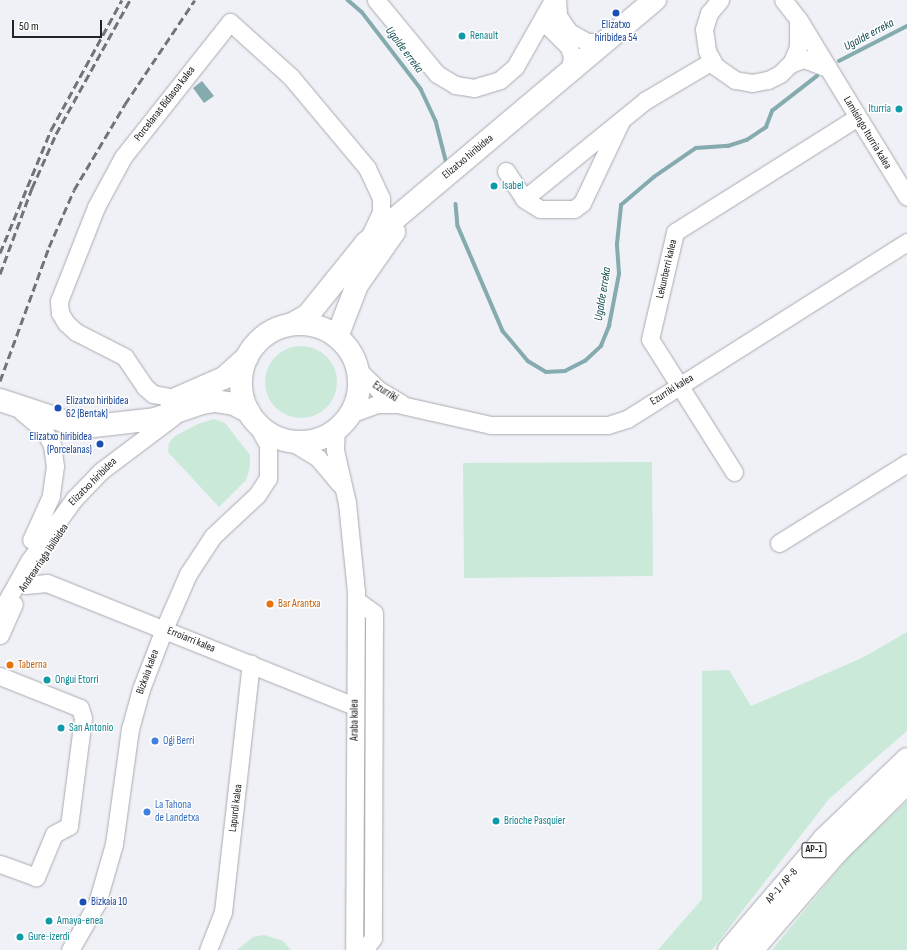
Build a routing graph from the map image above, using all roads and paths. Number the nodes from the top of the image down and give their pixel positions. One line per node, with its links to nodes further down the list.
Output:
1 (376, 0): 12 (street)
2 (553, 0): 8 (street)
3 (557, 0): 10 (street)
4 (655, 0): 11 (main road, Elizatxo hiribidea)
5 (664, 0): 25 (main road, Elizatxo hiribidea)
6 (720, 0): 13 (street)
7 (783, 0): 9 (street, Lamisingo Iturria kalea)
8 (544, 16): 10 (street); 12 (street)
9 (798, 19): 14 (street); 15 (street, Lamisingo Iturria kalea)
10 (558, 28): 11 (street); 12 (street); 16 (street)
11 (605, 42): 16 (main road, Elizatxo hiribidea)
12 (529, 44)
13 (712, 61): 14 (street); 18 (street)
14 (790, 64): 15 (street)
15 (828, 68): 17 (street, Lamisingo Iturria kalea)
16 (570, 71): 23 (main road, Elizatxo hiribidea)
17 (856, 118): 20 (street, Lamisingo Iturria kalea); 28 (street, Lekunberri kalea)
18 (621, 121): 21 (street); 21 (street)
19 (506, 171): 21 (street)
20 (907, 197)
21 (524, 199)
22 (907, 242): 28 (street, Ezurriki kalea)
23 (366, 243): 24 (main road, Elizatxo hiribidea); 30 (street, Porcelanas Bidasoa kalea)
24 (292, 324): 25 (main road); 26 (main road)
25 (337, 337): 27 (main road)
26 (247, 357): 30 (main road, Elizatxo hiribidea); 32 (main road)
27 (357, 369): 31 (street, Ezurriki); 33 (main road)
28 (679, 386): 31 (street, Ezurriki kalea); 37 (street, Lekunberri kalea)
29 (4, 402): 30 (main road); 41 (street, Elizatxo hiribidea)
30 (178, 405): 32 (main road, Elizatxo hiribidea); 35 (street, Elizatxo hiribidea)
31 (406, 405): 33 (street, Ezurriki)
32 (252, 416): 34 (main road); 44 (street, Bizkaia kalea)
33 (343, 422): 34 (main road); 38 (street, Araba kalea)
34 (290, 440): 38 (street)
35 (130, 451): 40 (street, Andrearriaga ibilbidea); 43 (street, Elizatxo hiribidea)
36 (907, 463): 39 (street)
37 (734, 472)
38 (344, 490): 42 (street, Araba kalea)
39 (779, 543)
40 (25, 585): 44 (street, Erroiarri kalea); 45 (street, Andrearriaga ibilbidea)
41 (0, 598)
42 (356, 600): 48 (street, Araba kalea); 55 (street)
43 (0, 613)
44 (164, 629): 46 (street, Erroiarri kalea); 52 (street, Bizkaia kalea)
45 (0, 635)
46 (251, 664): 48 (street, Erroiarri kalea); 53 (street, Lapurdi kalea)
47 (0, 676): 51 (street)
48 (355, 706): 54 (street, Araba kalea)
49 (907, 759): 56 (main road, AP-1 / AP-8 / AP-1)
50 (907, 783): 57 (main road, AP-1 / AP-8 / AP-1)
51 (0, 864)
52 (70, 950)
53 (208, 950)
54 (354, 950)
55 (364, 950)
56 (729, 950)
57 (752, 950)

